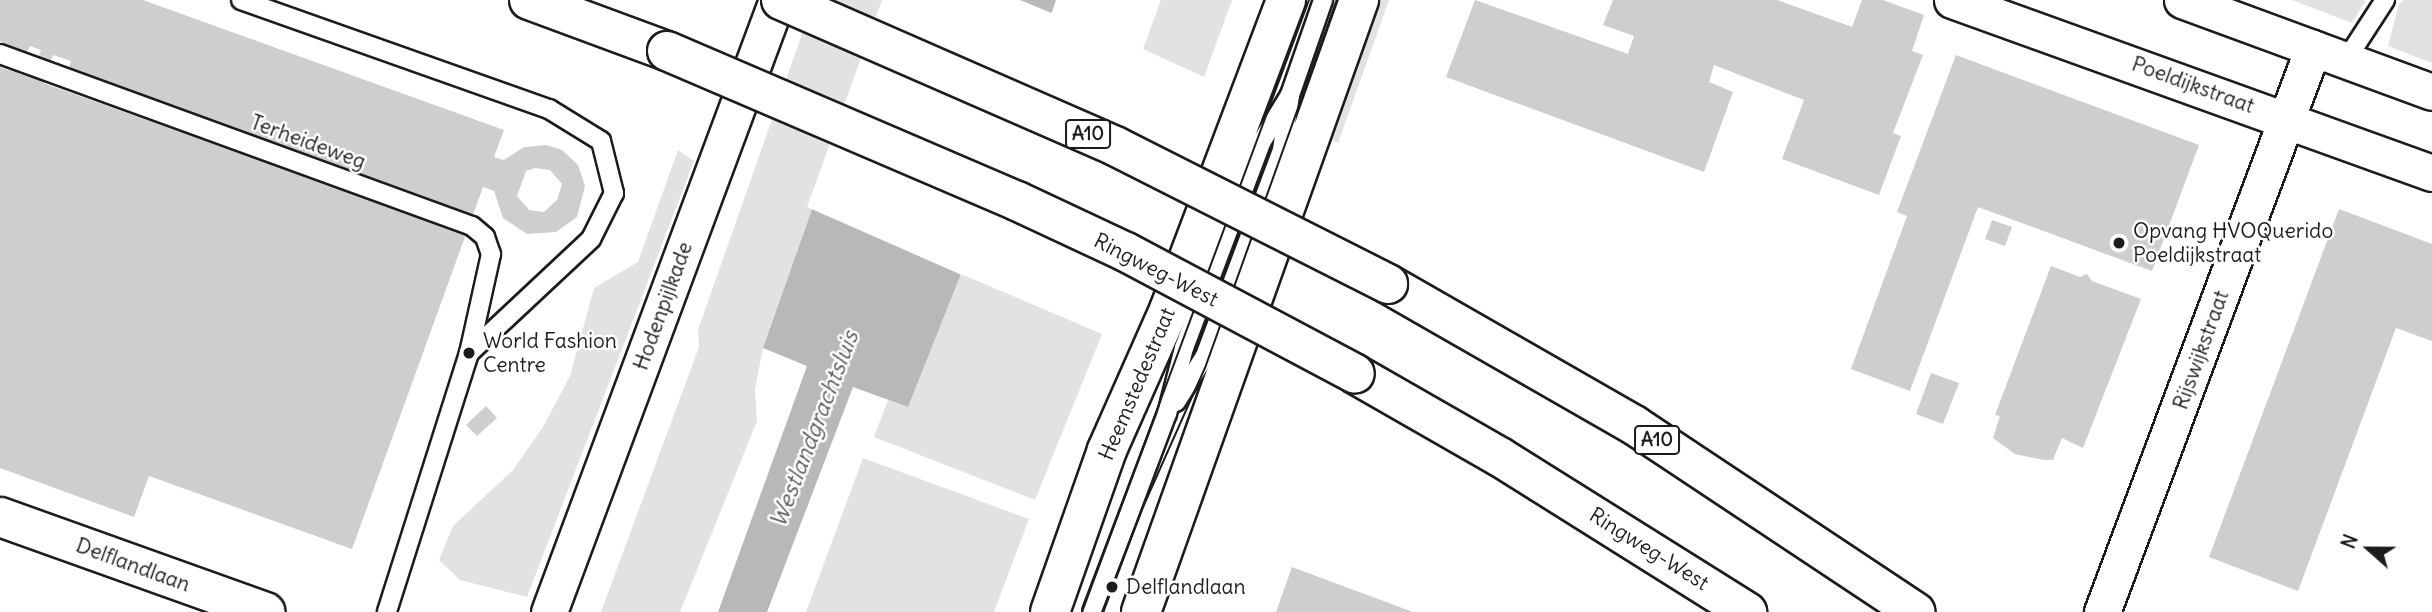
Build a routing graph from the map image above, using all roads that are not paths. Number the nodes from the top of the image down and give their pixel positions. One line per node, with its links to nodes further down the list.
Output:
1 (241, 0): 17 (lane)
2 (529, 0): 25 (main road, Ringweg-West, bridge)
3 (779, 0): 21 (street, Hodenpijlkade); 26 (main road, A10, bridge)
4 (1286, 0): 22 (main road, Heemstedestraat)
5 (1323, 0): 23 (lane, Heemstedestraat)
6 (1359, 0): 24 (main road)
7 (1952, 0): 10 (street, Poeldijkstraat)
8 (2182, 0): 11 (street)
9 (2385, 0): 13 (lane)
10 (2016, 11): 15 (street, Poeldijkstraat)
11 (2313, 48): 13 (street); 15 (street, Rijswijkstraat)
12 (0, 54): 17 (lane, Terheideweg)
13 (2346, 60): 14 (street)
14 (2432, 92)
15 (2288, 119): 16 (street, Poeldijkstraat); 27 (street, Rijswijkstraat)
16 (2432, 173)
17 (469, 353): 20 (lane, Terheideweg)
18 (1, 517): 19 (main road, Delflandlaan)
19 (266, 612)
20 (387, 612)
21 (549, 612)
22 (1050, 612)
23 (1092, 612)
24 (1141, 612)
25 (1747, 612)
26 (1915, 612)
27 (2102, 612)

